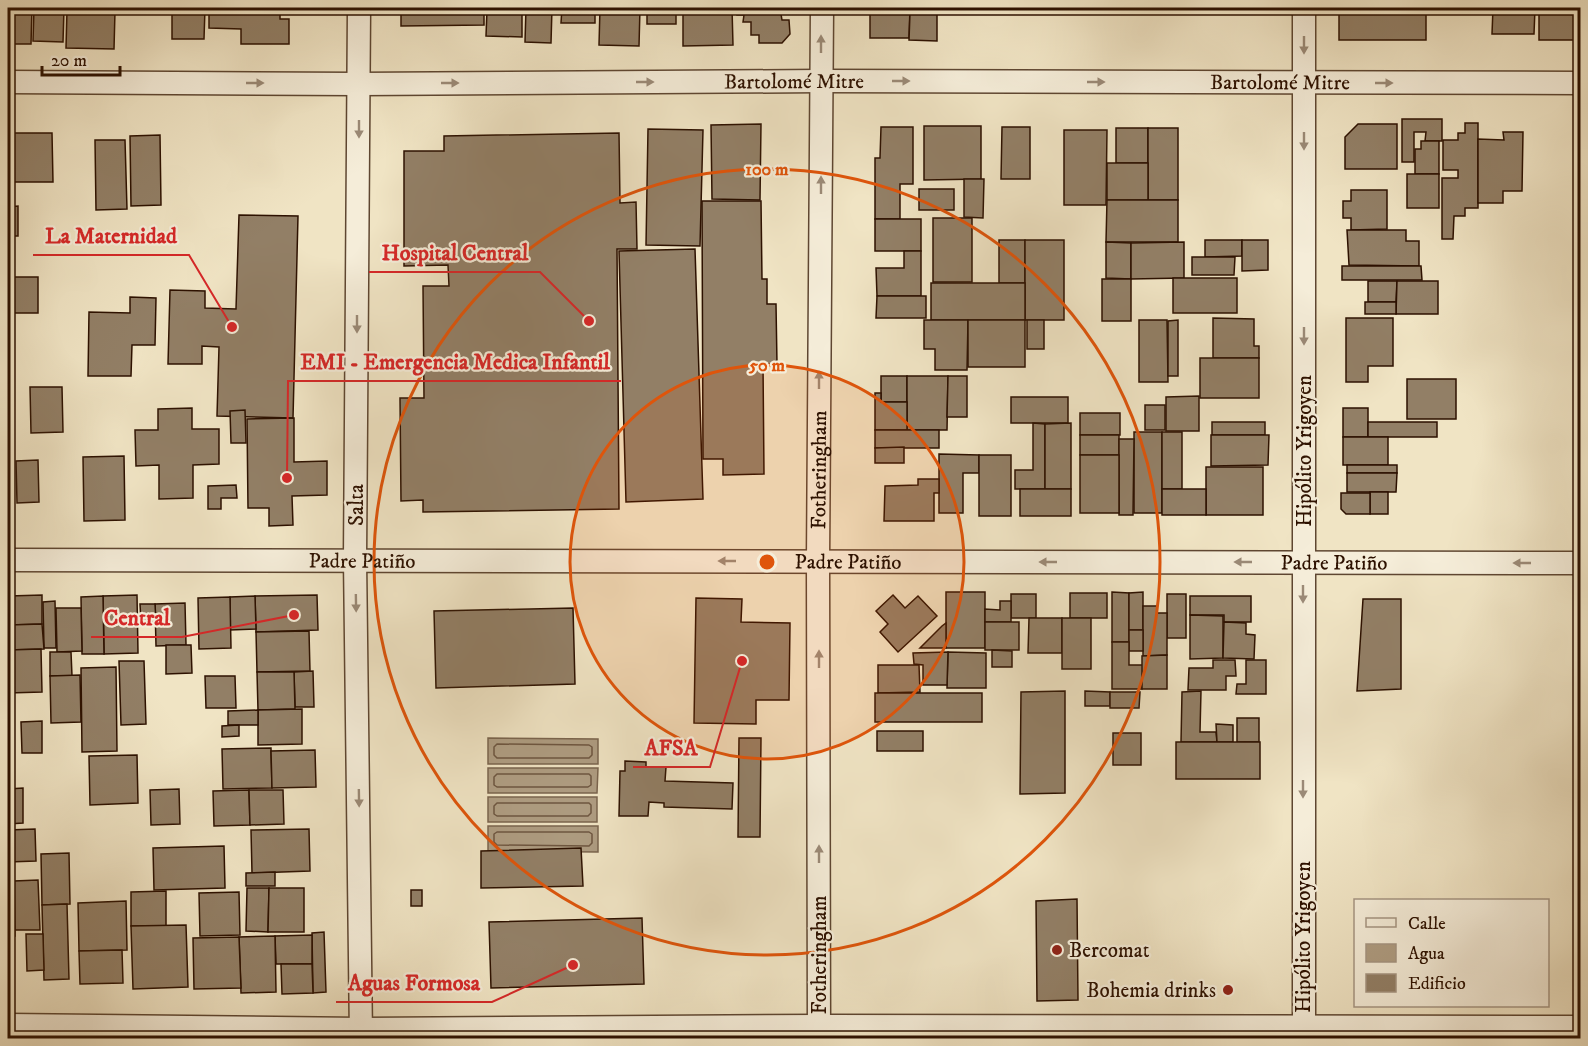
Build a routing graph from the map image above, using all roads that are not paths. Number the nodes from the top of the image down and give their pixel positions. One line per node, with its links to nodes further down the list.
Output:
1 (359, 8): 8 (street, Salta)
2 (822, 8): 4 (street, Fotheringham, one-way to 2)
3 (1304, 8): 6 (street, Hipólito Yrigoyen, one-way to 6)
4 (821, 81): 6 (street, Bartolomé Mitre, one-way to 6); 8 (street, Bartolomé Mitre, one-way to 4); 11 (street, Fotheringham, one-way to 4)
5 (8, 82): 8 (street, Bartolomé Mitre, one-way to 8)
6 (1304, 83): 7 (street, Bartolomé Mitre, one-way to 7); 12 (street, Hipólito Yrigoyen, one-way to 12)
7 (1581, 83)
8 (359, 84): 9 (street, Salta, one-way to 9)
9 (356, 559): 10 (street, Padre Patiño); 11 (street, Padre Patiño, one-way to 9); 18 (street, Salta, one-way to 18)
10 (8, 560)
11 (818, 561): 12 (street, Padre Patiño, one-way to 11); 16 (street, Fotheringham, one-way to 11)
12 (1303, 562): 13 (street, Padre Patiño, one-way to 12); 17 (street, Hipólito Yrigoyen, one-way to 17)
13 (1581, 563)
14 (8, 1025): 18 (street)
15 (1581, 1027): 17 (street)
16 (819, 1032): 17 (street); 18 (street)
17 (1304, 1033)
18 (362, 1034)

